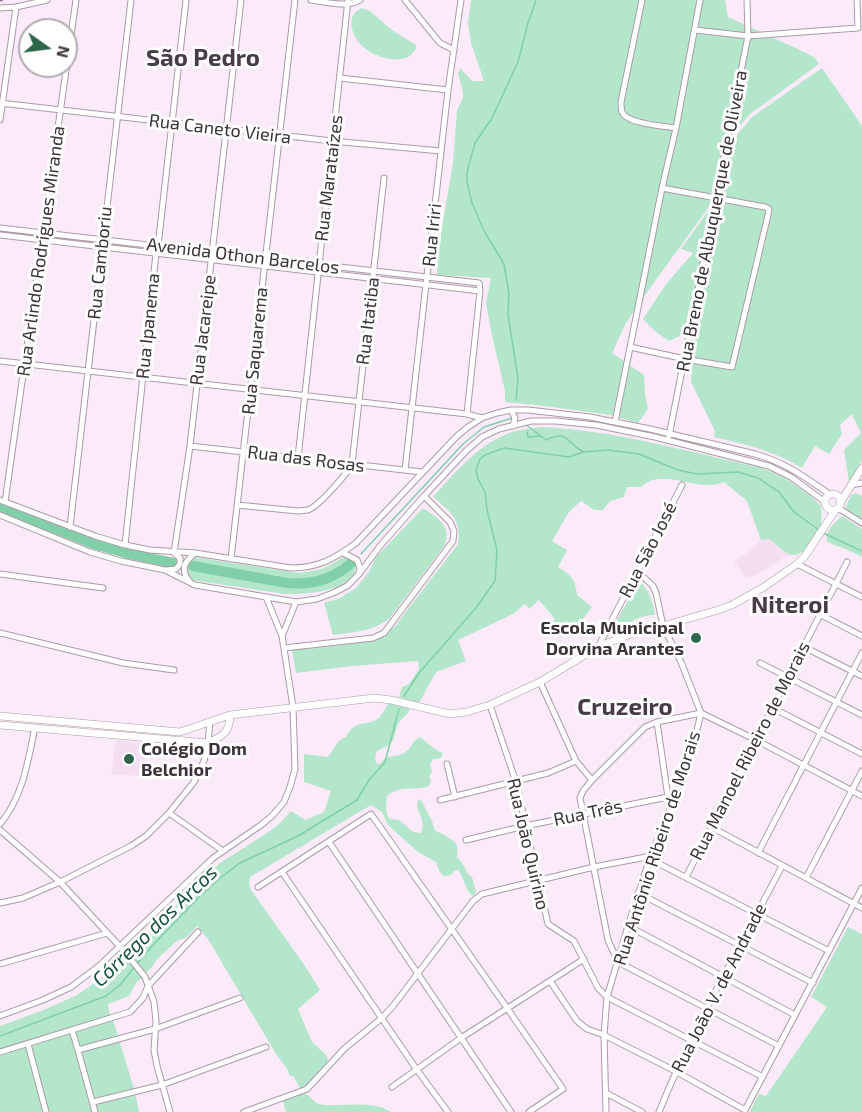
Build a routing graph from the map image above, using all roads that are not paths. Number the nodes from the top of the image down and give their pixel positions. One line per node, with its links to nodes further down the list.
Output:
1 (47, 0): 16 (street)
2 (76, 0): 24 (street, Rua Arlindo Rodrigues Miranda)
3 (131, 0): 25 (street, Rua Camboriu)
4 (186, 0): 27 (street, Rua Ipanema)
5 (241, 0): 29 (street, Rua Jacareipe)
6 (295, 0): 30 (street, Rua Saquarema)
7 (311, 0): 15 (street)
8 (360, 0): 15 (street)
9 (405, 0): 20 (street)
10 (461, 0): 20 (street, Rua Iriri)
11 (642, 0): 28 (street)
12 (700, 0): 18 (street)
13 (747, 0): 19 (street, Rua Breno de Albuquerque de Oliveira)
14 (857, 0): 19 (street)
15 (348, 2): 21 (street, Rua Marataízes)
16 (16, 7): 17 (street); 23 (street)
17 (0, 8)
18 (694, 30): 19 (street); 28 (street)
19 (748, 36): 35 (street, Rua Breno de Albuquerque de Oliveira)
20 (454, 50): 22 (street, Rua Iriri)
21 (340, 78): 22 (street); 31 (street, Rua Marataízes)
22 (448, 90): 32 (street, Rua Iriri)
23 (1, 103): 24 (street, Rua Caneto Vieira); 26 (street)
24 (61, 110): 25 (street, Rua Caneto Vieira); 37 (street, Rua Arlindo Rodrigues Miranda)
25 (117, 117): 27 (street, Rua Caneto Vieira); 40 (street, Rua Camboriu)
26 (0, 120)
27 (171, 123): 29 (street, Rua Caneto Vieira); 41 (street, Rua Ipanema)
28 (676, 128): 34 (street)
29 (226, 130): 30 (street, Rua Caneto Vieira); 43 (street, Rua Jacareipe)
30 (279, 135): 31 (street, Rua Caneto Vieira); 45 (street, Rua Saquarema)
31 (332, 141): 32 (street, Rua Caneto Vieira); 47 (street, Rua Marataízes)
32 (441, 151): 51 (street, Rua Iriri)
33 (384, 177): 50 (street, Rua Itatiba)
34 (662, 188): 35 (street); 55 (street)
35 (716, 198): 56 (street, Rua Breno de Albuquerque de Oliveira); 56 (street)
36 (0, 228): 37 (street, Avenida Othon Barcelos)
37 (43, 233): 39 (street, Rua Arlindo Rodrigues Miranda); 40 (street, Avenida Othon Barcelos)
38 (0, 236): 39 (street, Avenida Othon Barcelos)
39 (42, 240): 42 (street, Avenida Othon Barcelos); 58 (street, Rua Arlindo Rodrigues Miranda)
40 (102, 240): 41 (street, Avenida Othon Barcelos); 42 (street, Rua Camboriu)
41 (158, 246): 43 (street, Avenida Othon Barcelos); 44 (street, Rua Ipanema)
42 (102, 247): 44 (street, Avenida Othon Barcelos); 59 (street, Rua Camboriu)
43 (212, 252): 45 (street, Avenida Othon Barcelos); 46 (street, Rua Jacareipe)
44 (156, 254): 46 (street, Avenida Othon Barcelos); 60 (street, Rua Ipanema)
45 (265, 259): 47 (street, Avenida Othon Barcelos); 48 (street, Rua Saquarema)
46 (211, 260): 48 (street, Avenida Othon Barcelos); 61 (street, Rua Jacareipe)
47 (319, 265): 49 (street, Rua Marataízes); 50 (street, Avenida Othon Barcelos)
48 (264, 266): 49 (street, Avenida Othon Barcelos); 62 (street, Rua Saquarema)
49 (318, 272): 52 (street, Avenida Othon Barcelos); 63 (street, Rua Marataízes)
50 (374, 272): 51 (street, Avenida Othon Barcelos); 52 (street, Rua Itatiba)
51 (427, 277): 53 (street, Rua Iriri); 54 (street, Avenida Othon Barcelos)
52 (374, 279): 53 (street, Avenida Othon Barcelos); 64 (street, Rua Itatiba)
53 (426, 285): 54 (street, Avenida Othon Barcelos); 65 (street, Rua Iriri)
54 (480, 291): 67 (street)
55 (630, 347): 56 (street); 69 (street)
56 (685, 359): 71 (street, Rua Breno de Albuquerque de Oliveira)
57 (0, 361): 58 (street)
58 (25, 363): 59 (street); 85 (street, Rua Arlindo Rodrigues Miranda)
59 (88, 371): 60 (street); 91 (street, Rua Camboriu)
60 (142, 377): 61 (street); 93 (street, Rua Ipanema)
61 (197, 384): 62 (street); 73 (street, Rua Jacareipe)
62 (250, 390): 63 (street); 74 (street, Rua Saquarema)
63 (304, 396): 64 (street); 75 (street, Rua Marataízes)
64 (358, 402): 65 (street); 76 (street, Rua Itatiba)
65 (412, 408): 67 (street); 78 (street, Rua Iriri)
66 (512, 410): 68 (street); 69 (street); 70 (street)
67 (467, 414): 68 (street)
68 (482, 418): 79 (street)
69 (615, 422): 71 (street)
70 (513, 426): 72 (street); 84 (street)
71 (670, 433): 72 (street, Rua Breno de Albuquerque de Oliveira); 83 (street)
72 (668, 441): 86 (street)
73 (190, 446): 74 (street, Rua das Rosas); 94 (street, Rua Jacareipe)
74 (243, 452): 75 (street, Rua das Rosas); 87 (street, Rua Saquarema)
75 (298, 458): 76 (street, Rua das Rosas)
76 (352, 464): 78 (street, Rua das Rosas); 87 (street)
77 (862, 468): 82 (main road)
78 (405, 470): 79 (street, Rua das Rosas)
79 (422, 472): 96 (street)
80 (862, 483): 82 (street)
81 (682, 485): 101 (street, Rua São José)
82 (851, 486): 83 (main road); 88 (main road)
83 (832, 495): 86 (main road); 88 (main road)
84 (424, 496): 103 (street); 117 (street)
85 (3, 501): 91 (street)
86 (825, 503): 88 (main road); 92 (main road)
87 (237, 505): 97 (street, Rua Saquarema)
88 (838, 507): 90 (street); 92 (main road)
89 (0, 515): 100 (street)
90 (862, 523)
91 (70, 527): 93 (street)
92 (824, 528): 99 (main road)
93 (125, 545): 94 (street)
94 (174, 552): 95 (street); 100 (street, Rua Jacareipe)
95 (195, 553): 97 (street); 105 (street)
96 (343, 553): 97 (street); 103 (street)
97 (231, 559)
98 (848, 562): 104 (street, Rua Manoel Ribeiro de Morais)
99 (797, 564): 104 (street); 111 (main road)
100 (165, 570): 105 (street)
101 (637, 571): 111 (street, Rua Antônio Ribeiro de Morais); 115 (street, Rua São José)
102 (0, 574): 106 (street)
103 (359, 574): 109 (street)
104 (836, 584): 108 (street); 110 (street, Rua Manoel Ribeiro de Morais)
105 (195, 585): 107 (street)
106 (103, 588)
107 (266, 597): 109 (street); 113 (street)
108 (862, 597)
109 (296, 602): 113 (street)
110 (821, 615): 114 (street); 116 (street, Rua Manoel Ribeiro de Morais)
111 (663, 626): 115 (main road); 129 (street, Rua Antônio Ribeiro de Morais)
112 (0, 633): 120 (street)
113 (282, 636): 117 (street)
114 (862, 636)
115 (598, 647): 124 (main road)
116 (804, 647): 121 (street); 123 (street, Rua Manoel Ribeiro de Morais)
117 (284, 648): 127 (street)
118 (862, 653): 121 (street)
119 (760, 663): 123 (street)
120 (174, 670)
121 (852, 671): 122 (street); 125 (street)
122 (862, 676)
123 (789, 677): 125 (street); 128 (street, Rua Manoel Ribeiro de Morais)
124 (540, 682): 126 (main road); 144 (street)
125 (837, 701): 131 (street); 139 (street)
126 (490, 705): 127 (main road); 149 (street, Rua João Quirino)
127 (293, 707): 130 (main road); 163 (street)
128 (773, 708): 139 (street); 141 (street, Rua Manoel Ribeiro de Morais)
129 (701, 713): 135 (street); 141 (street); 153 (street, Rua Antônio Ribeiro de Morais)
130 (230, 715): 134 (main road); 142 (main road)
131 (862, 715)
132 (0, 716): 133 (main road)
133 (36, 719): 137 (main road); 138 (street)
134 (210, 722): 137 (main road); 142 (street)
135 (657, 722): 148 (street); 153 (street)
136 (0, 725): 138 (main road)
137 (104, 725): 140 (main road)
138 (34, 728): 140 (main road); 157 (street)
139 (820, 733): 143 (street); 146 (street)
140 (103, 734): 142 (main road)
141 (756, 740): 146 (street); 159 (street, Rua Manoel Ribeiro de Morais)
142 (208, 743): 155 (street)
143 (862, 754)
144 (576, 761): 148 (street); 149 (street)
145 (447, 764): 152 (street)
146 (804, 765): 150 (street); 164 (street)
147 (862, 771): 150 (street)
148 (592, 780): 156 (street)
149 (516, 783): 152 (street); 158 (street, Rua João Quirino)
150 (851, 791): 151 (street); 170 (street)
151 (862, 796)
152 (455, 797): 154 (street)
153 (671, 798): 156 (street, Rua Três); 165 (street, Rua Antônio Ribeiro de Morais)
154 (440, 800)
155 (169, 813): 163 (street); 172 (street)
156 (584, 814): 158 (street, Rua Três); 167 (street)
157 (0, 825)
158 (525, 826): 161 (street, Rua Três); 171 (street, Rua João Quirino)
159 (711, 827): 164 (street); 169 (street, Rua Manoel Ribeiro de Morais)
160 (0, 830): 172 (street)
161 (466, 840)
162 (329, 842): 168 (street); 181 (street); 190 (street)
163 (224, 850): 184 (street)
164 (758, 853): 166 (street)
165 (650, 858): 167 (street); 169 (street); 175 (street, Rua Antônio Ribeiro de Morais)
166 (782, 866): 170 (street); 179 (street, Rua João V. de Andrade)
167 (594, 867): 171 (street); 188 (street)
168 (282, 872): 173 (street); 201 (street)
169 (686, 877): 179 (street)
170 (806, 878): 177 (street)
171 (537, 881): 181 (street); 187 (street, Rua João Quirino)
172 (60, 882): 176 (street); 183 (street)
173 (258, 887)
174 (862, 888): 177 (street)
175 (638, 892): 180 (street, Rua Antônio Ribeiro de Morais); 185 (street)
176 (0, 903)
177 (853, 904): 178 (street); 186 (street)
178 (862, 908)
179 (757, 914): 185 (street, Rua João V. de Andrade); 186 (street)
180 (628, 926): 188 (street, Rua Antônio Ribeiro de Morais); 191 (street)
181 (452, 930): 190 (street); 197 (street)
182 (198, 932): 194 (street)
183 (107, 933): 184 (street); 189 (street)
184 (120, 946): 194 (street); 199 (street)
185 (741, 946): 191 (street, Rua João V. de Andrade); 193 (street)
186 (829, 951): 193 (street)
187 (584, 959): 192 (street); 195 (street, Rua João Quirino)
188 (618, 962): 195 (street, Rua Antônio Ribeiro de Morais); 198 (street)
189 (0, 964)
190 (418, 974): 201 (street); 205 (street)
191 (724, 978): 198 (street, Rua João V. de Andrade); 200 (street)
192 (550, 981): 197 (street); 204 (street)
193 (813, 983): 200 (street)
194 (148, 986): 202 (street); 203 (street)
195 (607, 998): 204 (street, Rua Antônio Ribeiro de Morais); 206 (street)
196 (240, 999): 202 (street)
197 (507, 1008): 205 (street); 226 (street)
198 (707, 1009): 206 (street, Rua João V. de Andrade); 208 (street)
199 (0, 1016)
200 (795, 1016): 208 (street)
201 (382, 1018): 212 (street); 223 (street)
202 (155, 1029): 210 (street); 215 (street)
203 (72, 1030): 207 (street); 210 (street)
204 (604, 1035): 213 (street); 217 (street, Rua Antônio Ribeiro de Morais)
205 (461, 1038): 212 (street); 225 (street)
206 (690, 1040): 213 (street, Rua João V. de Andrade); 214 (street)
207 (28, 1044): 211 (street); 220 (street)
208 (779, 1046): 214 (street)
209 (266, 1047): 215 (street)
210 (78, 1050): 218 (street)
211 (0, 1052)
212 (417, 1070): 216 (street); 224 (street)
213 (675, 1071): 219 (street); 229 (street, Rua João V. de Andrade)
214 (763, 1077): 219 (street)
215 (162, 1085): 218 (street); 222 (street)
216 (392, 1087)
217 (606, 1093): 227 (street, Rua Antônio Ribeiro de Morais); 228 (street)
218 (93, 1102): 221 (street)
219 (746, 1111)
220 (46, 1112)
221 (95, 1112)
222 (170, 1112)
223 (244, 1112)
224 (448, 1112)
225 (511, 1112)
226 (528, 1112)
227 (606, 1112)
228 (642, 1112)
229 (659, 1112)

